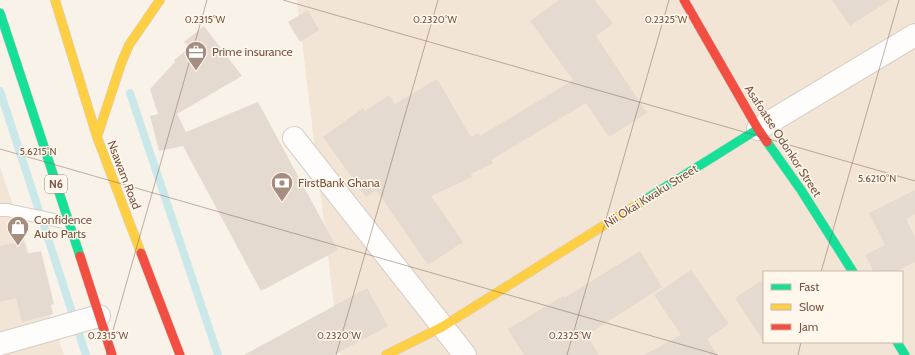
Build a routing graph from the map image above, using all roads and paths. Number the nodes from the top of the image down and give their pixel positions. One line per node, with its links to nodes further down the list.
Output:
1 (55, 0): 8 (main road, Nsawam Road)
2 (160, 0): 8 (main road)
3 (684, 0): 7 (main road, Asafoatse Odonkor Street)
4 (0, 13): 6 (main road, N6)
5 (915, 35): 7 (street, Nii Okai Kwaku Street)
6 (4, 39): 11 (main road, N6)
7 (758, 129): 12 (main road, Asafoatse Odonkor Street); 14 (main road, Nii Okai Kwaku Street)
8 (97, 137): 18 (main road, Nsawam Road)
9 (294, 138): 14 (street)
10 (0, 210): 11 (lane)
11 (69, 223): 13 (main road, N6)
12 (852, 271)
13 (99, 316): 16 (street); 17 (main road, N6)
14 (442, 327): 19 (main road, Nii Okai Kwaku Street); 20 (street)
15 (898, 343): 21 (main road)
16 (0, 344)
17 (112, 355)
18 (180, 355)
19 (386, 355)
20 (465, 355)
21 (905, 355)

